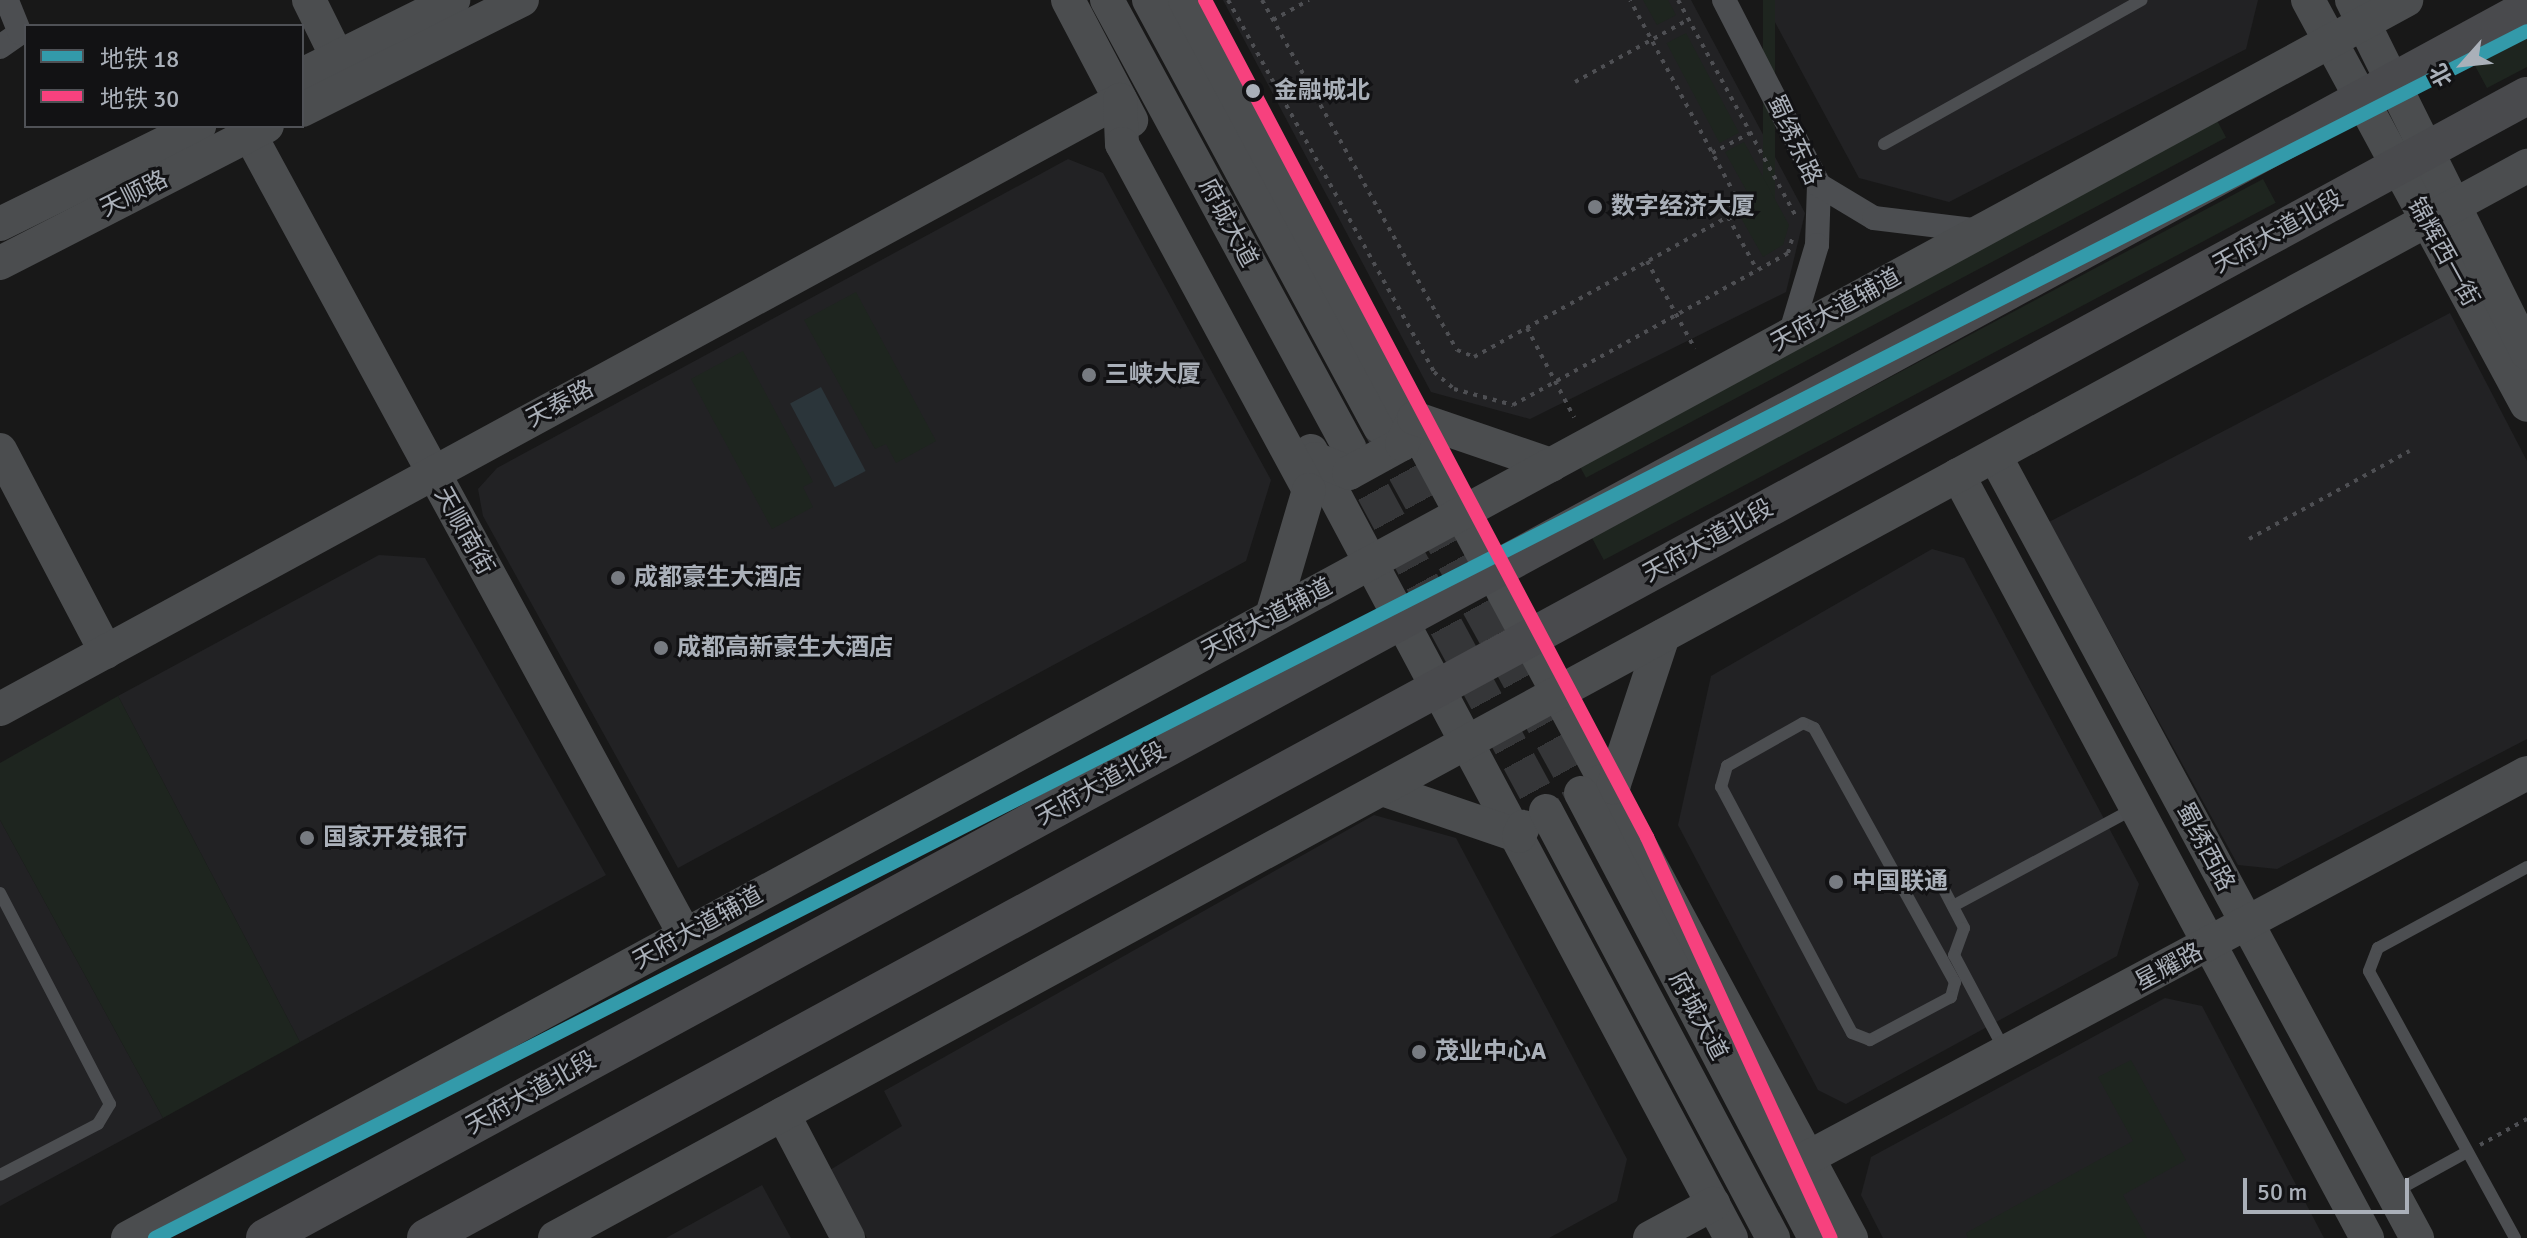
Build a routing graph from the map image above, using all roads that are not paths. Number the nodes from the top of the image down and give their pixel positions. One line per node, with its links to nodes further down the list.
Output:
1 (7, 0): 16 (street)
2 (309, 0): 17 (street)
3 (453, 0): 17 (street)
4 (522, 0): 17 (street)
5 (1068, 0): 22 (street)
6 (1107, 0): 40 (street, 府城大道)
7 (1149, 0): 39 (street, 府城大道)
8 (1185, 0): 38 (street)
9 (1724, 0): 30 (street, 蜀绣东路)
10 (2142, 0): 26 (lane)
11 (2308, 0): 15 (street, 锦辉西一街)
12 (2406, 0): 14 (street, 天府大道辅道)
13 (2527, 9): 19 (main road, 天府大道北段)
14 (2358, 11): 15 (street, 天府大道辅道); 19 (street, 锦辉西一街)
15 (2331, 41): 21 (street, 锦辉西一街); 33 (street, 天府大道辅道)
16 (0, 47)
17 (345, 72): 18 (street); 23 (street)
18 (304, 75)
19 (2395, 81): 21 (main road, 天府大道北段); 27 (street, 锦辉西一街)
20 (2527, 96): 27 (main road, 天府大道北段)
21 (2361, 99): 29 (street, 锦辉西一街); 49 (main road, 天府大道北段)
22 (1120, 100): 43 (street); 45 (street, 天泰路); 50 (street)
23 (304, 108)
24 (195, 128): 32 (street, 天顺路)
25 (254, 129): 34 (street, 天顺路); 45 (street, 天顺南街)
26 (1884, 144)
27 (2431, 148): 29 (main road, 天府大道北段); 31 (street, 锦辉西一街)
28 (2527, 166): 31 (street)
29 (2397, 167): 31 (street, 锦辉西一街); 53 (main road, 天府大道北段)
30 (1819, 185): 33 (street); 35 (street, 蜀绣东路)
31 (2438, 215): 36 (street, 锦辉西一街); 37 (street, 锦辉西一街); 42 (street)
32 (0, 224)
33 (1981, 231): 35 (street, 天府大道辅道)
34 (0, 263)
35 (1790, 335): 44 (street, 天府大道辅道)
36 (2527, 353)
37 (2527, 405)
38 (1414, 418): 43 (street); 44 (street); 47 (street)
39 (1380, 427)
40 (1349, 447)
41 (0, 450): 54 (street)
42 (1995, 456): 46 (street); 69 (street, 蜀绣西路)
43 (1315, 459): 48 (street)
44 (1551, 465): 47 (street, 天府大道辅道)
45 (431, 471): 54 (street, 天泰路); 70 (street, 天顺南街)
46 (1958, 475): 52 (street); 62 (street, 蜀绣西路)
47 (1465, 511): 48 (street, 天府大道辅道); 49 (street)
48 (1372, 562): 50 (street, 天府大道辅道); 51 (street)
49 (1496, 569): 51 (main road, 天府大道北段); 53 (street)
50 (1272, 616): 70 (street, 天府大道辅道)
51 (1404, 619): 55 (street); 81 (main road, 天府大道北段)
52 (1663, 636): 56 (street); 61 (street)
53 (1531, 637): 55 (main road, 天府大道北段); 56 (street)
54 (106, 652): 57 (street, 天泰路)
55 (1440, 687): 58 (street); 82 (main road, 天府大道北段)
56 (1561, 691): 58 (street); 61 (street)
57 (0, 709)
58 (1469, 742): 60 (street); 64 (street)
59 (2527, 773): 69 (street, 星耀路)
60 (1382, 789): 64 (street); 74 (street)
61 (1597, 790): 64 (street); 76 (street); 88 (street, 府城大道)
62 (2134, 808): 68 (lane); 71 (street, 蜀绣西路)
63 (1546, 811): 87 (street, 府城大道)
64 (1519, 836): 79 (street)
65 (2527, 867): 75 (lane)
66 (1899, 883): 68 (lane); 72 (lane); 72 (lane)
67 (0, 893): 77 (lane)
68 (1953, 906): 72 (lane)
69 (2248, 926): 71 (street, 星耀路); 78 (street, 蜀绣西路)
70 (685, 935): 80 (street, 天府大道辅道)
71 (2207, 947): 73 (street, 星耀路); 90 (street, 蜀绣西路)
72 (1960, 979): 73 (lane)
73 (2007, 1054): 76 (street, 星耀路)
74 (783, 1114): 83 (street); 84 (street)
75 (2467, 1152): 78 (lane); 92 (lane)
76 (1809, 1157): 89 (street)
77 (0, 1175)
78 (2393, 1192): 91 (street, 蜀绣西路)
79 (1713, 1204): 85 (street); 86 (street)
80 (128, 1238)
81 (265, 1238)
82 (426, 1238)
83 (555, 1238)
84 (848, 1238)
85 (1650, 1238)
86 (1731, 1238)
87 (1773, 1238)
88 (1815, 1238)
89 (1851, 1238)
90 (2367, 1238)
91 (2417, 1238)
92 (2515, 1238)

